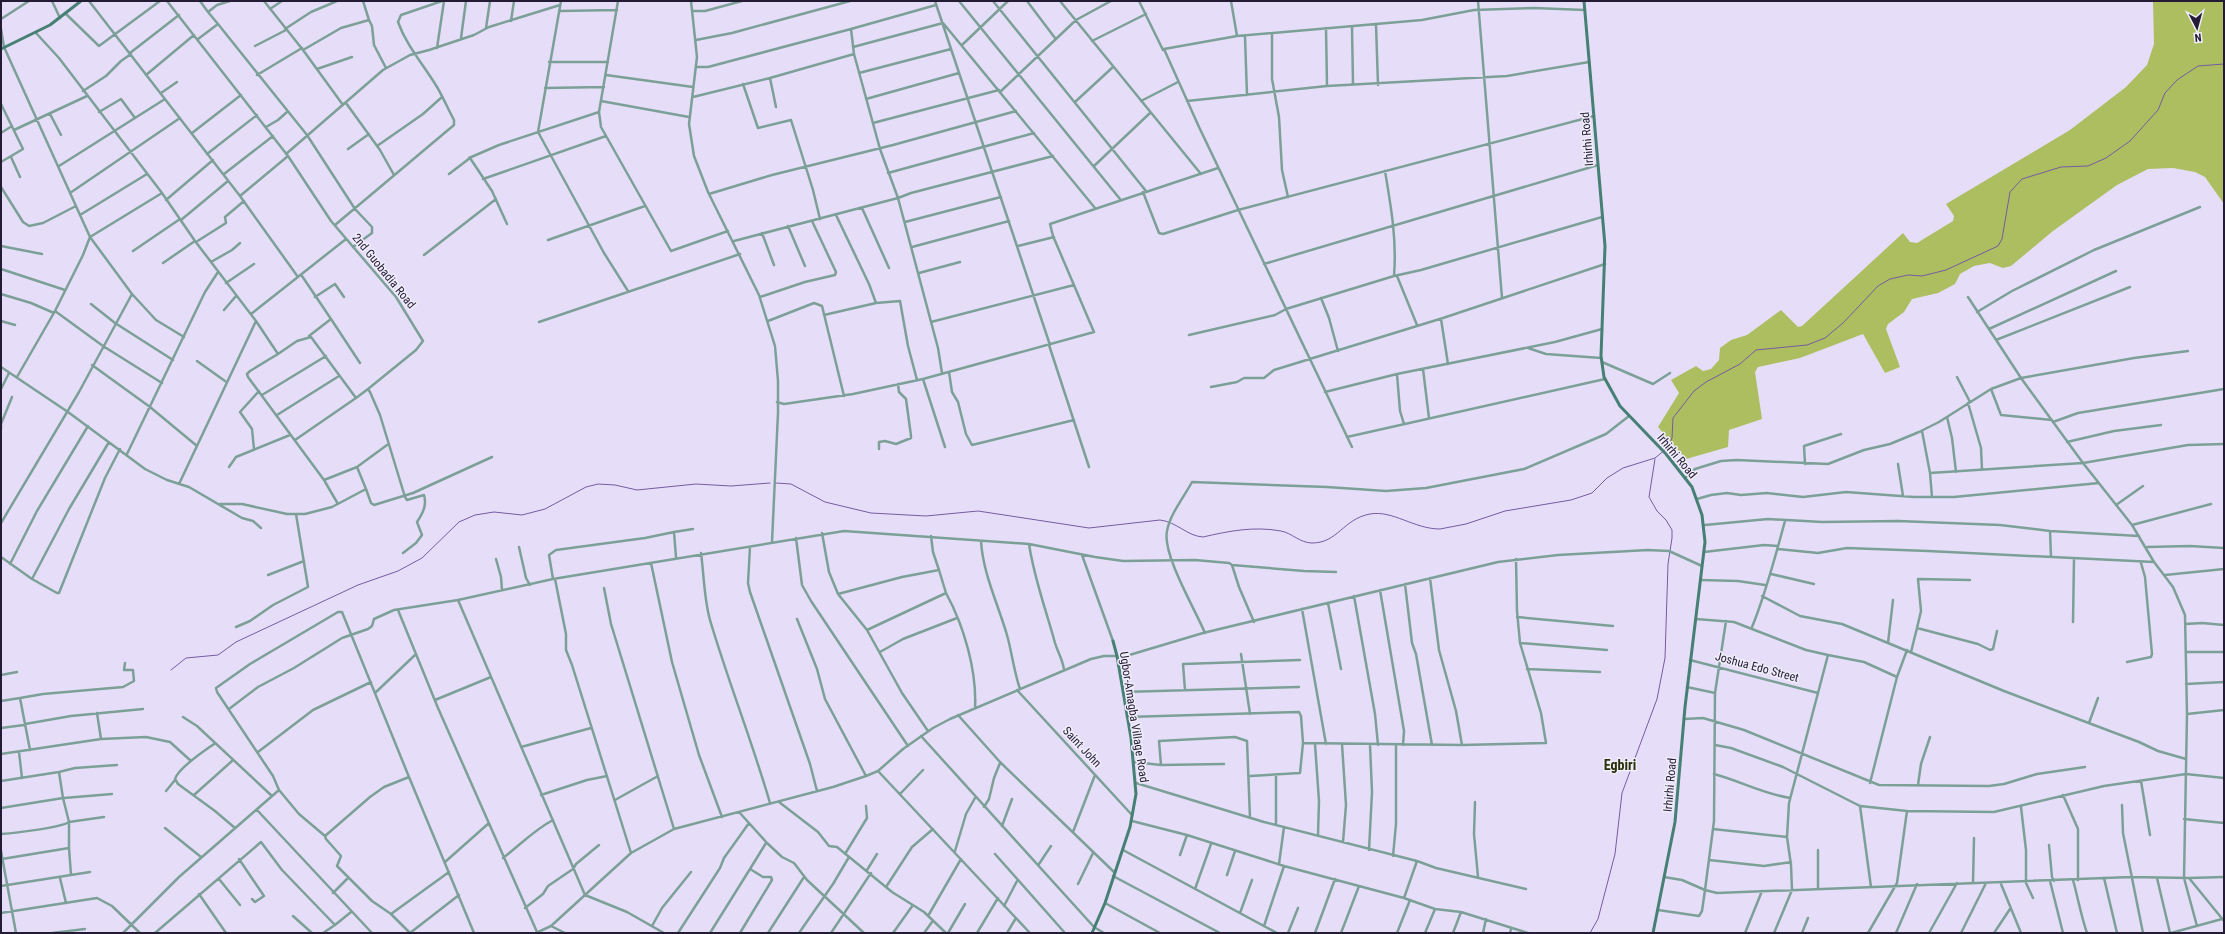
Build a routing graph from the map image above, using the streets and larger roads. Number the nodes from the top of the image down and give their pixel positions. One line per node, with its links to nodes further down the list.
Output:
1 (29, 1): 47 (street)
2 (52, 1): 46 (street)
3 (81, 1): 43 (street)
4 (89, 1): 62 (street)
5 (160, 1): 62 (street)
6 (167, 1): 45 (street, 2nd Guobadia Road)
7 (200, 1): 42 (street)
8 (230, 1): 42 (street)
9 (264, 1): 35 (street)
10 (282, 1): 35 (street)
11 (337, 1): 58 (street)
12 (363, 1): 48 (street)
13 (443, 1): 76 (street); 81 (street)
14 (466, 1): 67 (street)
15 (490, 1): 59 (street)
16 (514, 1): 50 (street)
17 (561, 1): 33 (street)
18 (618, 1): 37 (street)
19 (691, 1): 41 (street)
20 (742, 1): 41 (street)
21 (850, 1): 70 (street)
22 (935, 1): 34 (street)
23 (959, 1): 54 (street)
24 (993, 1): 36 (street)
25 (1008, 1): 36 (street)
26 (1027, 1): 68 (street)
27 (1060, 1): 49 (street)
28 (1111, 1): 49 (street)
29 (1140, 1): 44 (street)
30 (1231, 1): 65 (street)
31 (1478, 1): 38 (street)
32 (1584, 1): 39 (street, Irhirhi Road)
33 (560, 5): 40 (street); 50 (street)
34 (936, 5): 51 (street); 60 (street)
35 (270, 9): 58 (street)
36 (999, 9): 54 (street); 83 (street)
37 (617, 10): 40 (street); 86 (street)
38 (1479, 10): 39 (street); 53 (street); 99 (street)
39 (1585, 10): 87 (street, Irhirhi Road)
40 (558, 11): 85 (street)
41 (693, 11): 70 (street)
42 (208, 12): 52 (street)
43 (65, 13): 46 (street); 62 (street)
44 (1146, 14): 71 (street); 79 (street)
45 (180, 15): 64 (street, 2nd Guobadia Road); 80 (street)
46 (60, 18): 61 (street)
47 (1, 19)
48 (369, 20): 77 (street); 90 (street)
49 (1076, 20): 68 (street); 71 (street)
50 (511, 21): 59 (street)
51 (943, 23): 72 (street); 74 (street); 78 (street)
52 (218, 24): 69 (street); 96 (street)
53 (1376, 24): 55 (street); 104 (street)
54 (980, 27): 72 (street); 94 (street)
55 (1352, 27): 56 (street); 103 (street)
56 (1326, 28): 63 (street); 105 (street)
57 (1, 29): 75 (street)
58 (286, 29): 73 (street); 77 (street)
59 (486, 29): 67 (street)
60 (851, 29): 74 (street); 88 (street)
61 (36, 33): 75 (street); 109 (street)
62 (117, 34): 80 (street)
63 (1272, 34): 66 (street); 111 (street)
64 (194, 35): 69 (street, 2nd Guobadia Road); 95 (street)
65 (1237, 36): 66 (street); 79 (street)
66 (1245, 37): 113 (street)
67 (461, 38): 76 (street)
68 (1055, 38): 83 (street)
69 (198, 39): 115 (street, 2nd Guobadia Road)
70 (696, 40): 88 (street)
71 (1092, 41): 89 (street)
72 (962, 45): 110 (street)
73 (255, 46)
74 (853, 47): 82 (street)
75 (3, 48): 139 (street)
76 (437, 48): 81 (street)
77 (303, 49): 91 (street); 96 (street)
78 (951, 49): 92 (street); 93 (street)
79 (1163, 50): 101 (street)
80 (130, 54): 95 (street); 109 (street)
81 (414, 54): 90 (street); 116 (street)
82 (854, 54): 92 (street); 98 (street)
83 (1038, 56): 94 (street); 124 (street)
84 (352, 57): 91 (street)
85 (550, 62): 86 (street); 108 (street)
86 (608, 62): 97 (street)
87 (1590, 62): 99 (street); 135 (street, Irhirhi Road)
88 (697, 67): 107 (street)
89 (1113, 67): 122 (street); 124 (street)
90 (386, 68): 125 (street)
91 (317, 69): 125 (street)
92 (859, 73): 120 (street)
93 (959, 73): 118 (street); 120 (street)
94 (1019, 74): 110 (street); 173 (street)
95 (146, 75): 112 (street)
96 (257, 75): 130 (street)
97 (606, 75): 106 (street); 107 (street)
98 (770, 78): 102 (street); 127 (street)
99 (1485, 78): 104 (street); 155 (street)
100 (177, 82): 112 (street)
101 (1178, 82): 122 (street); 123 (street)
102 (743, 84): 117 (street); 172 (street)
103 (1353, 84): 104 (street); 105 (street)
104 (1378, 84)
105 (1326, 86): 111 (street)
106 (604, 87): 108 (street); 121 (street)
107 (693, 87): 117 (street)
108 (545, 88): 146 (street)
109 (83, 91): 114 (street)
110 (1000, 91): 118 (street); 128 (street)
111 (1275, 92): 113 (street); 193 (street)
112 (160, 94): 119 (street)
113 (1247, 95): 123 (street)
114 (88, 96): 129 (street); 133 (street)
115 (241, 96): 134 (street, 2nd Guobadia Road); 148 (street)
116 (442, 97): 156 (street); 182 (street)
117 (693, 97): 136 (street)
118 (968, 98): 140 (street); 141 (street)
119 (165, 99): 137 (street); 138 (street)
120 (866, 99): 141 (street)
121 (601, 101): 131 (street); 136 (street)
122 (1141, 101): 132 (street)
123 (1187, 101): 174 (street)
124 (1075, 102): 160 (street)
125 (344, 104): 151 (street); 152 (street)
126 (1, 105): 142 (street)
127 (776, 107)
128 (1016, 111): 140 (street); 149 (street)
129 (99, 112): 137 (street); 145 (street)
130 (287, 112): 143 (street); 152 (street)
131 (599, 112): 146 (street); 154 (street)
132 (1150, 113): 160 (street); 181 (street)
133 (50, 114): 139 (street); 150 (street)
134 (257, 115): 143 (street, 2nd Guobadia Road); 162 (street)
135 (1594, 115): 155 (street); 170 (street, Irhirhi Road)
136 (690, 117): 190 (street)
137 (135, 118): 145 (street)
138 (180, 118): 148 (street); 161 (street)
139 (37, 120): 144 (street); 171 (street)
140 (976, 122): 157 (street); 158 (street)
141 (873, 123): 158 (street)
142 (12, 126): 144 (street); 147 (street)
143 (266, 127): 153 (street, 2nd Guobadia Road)
144 (14, 130): 164 (street)
145 (115, 132): 161 (street); 171 (street)
146 (538, 132): 165 (street); 167 (street)
147 (1, 133)
148 (192, 133): 162 (street)
149 (1034, 133): 157 (street); 166 (street)
150 (61, 134)
151 (369, 134): 156 (street); 159 (street)
152 (307, 135): 163 (street); 205 (street)
153 (273, 136): 163 (street, 2nd Guobadia Road); 179 (street)
154 (606, 136): 165 (street); 201 (street)
155 (1489, 144): 175 (street); 192 (street)
156 (377, 146): 182 (street)
157 (985, 147): 176 (street); 177 (street)
158 (880, 148): 172 (street); 177 (street)
159 (348, 149)
160 (1113, 149): 173 (street); 187 (street)
161 (130, 153): 178 (street); 188 (street)
162 (208, 154): 168 (street)
163 (287, 155): 191 (street); 216 (street, 2nd Guobadia Road)
164 (10, 156): 169 (street); 183 (street)
165 (551, 156): 184 (street); 217 (street)
166 (1053, 156): 176 (street); 204 (street)
167 (469, 158): 180 (street); 184 (street)
168 (213, 160): 179 (street); 198 (street)
169 (1, 162)
170 (1599, 165): 192 (street); 209 (street, Irhirhi Road)
171 (59, 166): 188 (street)
172 (804, 166): 190 (street); 211 (street)
173 (1094, 166): 197 (street)
174 (1218, 168): 181 (street); 206 (street)
175 (1385, 171): 193 (street); 218 (street)
176 (993, 172): 194 (street); 195 (street)
177 (888, 173): 194 (street)
178 (147, 174): 189 (street); 207 (street)
179 (224, 174): 185 (street)
180 (449, 174)
181 (1201, 174): 187 (street)
182 (394, 175): 205 (street)
183 (20, 177)
184 (483, 179): 196 (street)
185 (228, 181): 191 (street); 210 (street)
186 (1, 187): 200 (street)
187 (1145, 192): 197 (street); 206 (street)
188 (70, 193): 200 (street)
189 (162, 193): 198 (street); 222 (street)
190 (709, 194): 220 (street)
191 (240, 196): 199 (street)
192 (1493, 196): 218 (street); 233 (street)
193 (1288, 197): 206 (street)
194 (898, 198): 203 (street); 213 (street)
195 (1001, 198): 213 (street); 214 (street)
196 (496, 199): 215 (street); 237 (street)
197 (1120, 199): 204 (street)
198 (166, 200): 210 (street)
199 (244, 202): 226 (street); 251 (street)
200 (76, 206): 207 (street)
201 (645, 206): 217 (street); 220 (street)
202 (2200, 207): 273 (street)
203 (862, 208): 208 (street); 246 (street)
204 (1095, 208): 223 (street)
205 (355, 209): 216 (street); 231 (street)
206 (1238, 210): 242 (street)
207 (80, 215): 222 (street)
208 (836, 215): 211 (street); 268 (street)
209 (1602, 217): 233 (street); 243 (street, Irhirhi Road)
210 (180, 219): 226 (street); 234 (street)
211 (820, 219): 212 (street)
212 (812, 221): 219 (street); 265 (street)
213 (905, 222): 232 (street)
214 (1009, 222): 230 (street); 232 (street)
215 (507, 224)
216 (335, 225): 224 (street, 2nd Guobadia Road)
217 (590, 225): 225 (street); 257 (street)
218 (1394, 225): 242 (street); 252 (street)
219 (788, 226): 221 (street); 245 (street)
220 (728, 231): 227 (street)
221 (762, 233): 227 (street); 244 (street)
222 (90, 237): 256 (street); 259 (street)
223 (1054, 237): 230 (street); 254 (street)
224 (346, 239): 231 (street, 2nd Guobadia Road); 251 (street)
225 (548, 240)
226 (195, 241): 238 (street); 240 (street)
227 (734, 241): 236 (street)
228 (240, 243): 238 (street)
229 (1, 246): 235 (street)
230 (1018, 246): 261 (street)
231 (353, 247): 326 (street, 2nd Guobadia Road)
232 (912, 247): 250 (street)
233 (1498, 248): 252 (street); 267 (street)
234 (133, 250)
235 (42, 254)
236 (740, 254): 257 (street); 265 (street)
237 (424, 255)
238 (211, 262): 249 (street)
239 (960, 262): 250 (street)
240 (163, 263)
241 (254, 264): 253 (street)
242 (1264, 264): 270 (street)
243 (1605, 264): 267 (street); 286 (street, Irhirhi Road)
244 (774, 265)
245 (805, 266)
246 (889, 268)
247 (1, 269): 256 (street)
248 (2116, 271): 287 (street)
249 (218, 272): 253 (street); 290 (street)
250 (919, 272): 282 (street)
251 (300, 276): 262 (street); 274 (street)
252 (1396, 276): 266 (street); 285 (street)
253 (226, 283): 260 (street)
254 (1074, 285): 261 (street); 292 (street)
255 (2130, 287): 291 (street)
256 (65, 290): 272 (street)
257 (628, 291): 281 (street)
258 (1, 294): 272 (street)
259 (132, 294): 283 (street); 290 (street)
260 (236, 296): 271 (street); 274 (street)
261 (1033, 296): 282 (street); 292 (street)
262 (315, 297): 263 (street); 276 (street)
263 (344, 297)
264 (1968, 297): 273 (street)
265 (760, 298): 279 (street)
266 (1320, 298): 270 (street); 295 (street)
267 (1502, 298): 277 (street)
268 (876, 303): 275 (street); 320 (street)
269 (91, 304): 283 (street)
270 (1286, 309): 288 (street); 302 (street)
271 (224, 310)
272 (54, 312): 293 (street); 315 (street)
273 (1977, 312): 287 (street)
274 (251, 314): 280 (street)
275 (824, 315): 279 (street); 333 (street)
276 (330, 319): 289 (street); 304 (street)
277 (1441, 319): 285 (street); 305 (street)
278 (1, 321): 284 (street)
279 (768, 321): 336 (street)
280 (257, 322): 297 (street); 321 (street); 361 (street)
281 (539, 322)
282 (931, 322): 311 (street)
283 (115, 323): 293 (street); 300 (street)
284 (15, 325)
285 (1417, 325): 295 (street)
286 (1602, 329): 294 (street); 299 (street, Irhirhi Road)
287 (1989, 329): 291 (street)
288 (1189, 335)
289 (309, 336): 297 (street); 298 (street)
290 (184, 338): 300 (street)
291 (1996, 340): 317 (street)
292 (1050, 345): 309 (street); 345 (street)
293 (103, 346): 306 (street); 322 (street)
294 (1528, 348): 299 (street); 305 (street)
295 (1338, 351): 302 (street)
296 (2188, 351): 317 (street)
297 (278, 354): 329 (street)
298 (326, 356): 314 (street); 332 (street)
299 (1601, 358): 303 (street, Irhirhi Road)
300 (173, 360): 322 (street)
301 (197, 360): 321 (street)
302 (1310, 360): 324 (street); 330 (street)
303 (1602, 362): 312 (street); 319 (street, Irhirhi Road)
304 (360, 363)
305 (1448, 364): 308 (street)
306 (92, 365): 338 (street); 339 (street)
307 (1, 368): 310 (street)
308 (1423, 369): 313 (street); 343 (street)
309 (949, 372): 311 (street); 345 (street)
310 (9, 373): 315 (street); 325 (street)
311 (942, 373): 318 (street)
312 (1670, 373)
313 (1397, 374): 330 (street); 348 (street)
314 (339, 376): 335 (street); 340 (street)
315 (17, 377): 339 (street)
316 (1957, 377): 337 (street)
317 (2021, 378): 327 (street); 346 (street)
318 (923, 379): 320 (street); 362 (street)
319 (1605, 379): 341 (street, Irhirhi Road); 343 (street)
320 (918, 380): 323 (street)
321 (226, 381): 331 (street)
322 (162, 382): 338 (street)
323 (898, 384): 333 (street); 366 (street)
324 (1211, 387)
325 (1, 389)
326 (368, 389): 335 (street); 359 (street)
327 (1992, 389): 337 (street); 346 (street)
328 (2224, 389): 346 (street)
329 (259, 391): 332 (street); 365 (street)
330 (1325, 392): 355 (street)
331 (220, 394)
332 (262, 395): 340 (street)
333 (844, 396): 336 (street)
334 (12, 397): 347 (street)
335 (356, 398): 356 (street)
336 (777, 402): 406 (street)
337 (1969, 402): 342 (street); 375 (street)
338 (150, 407): 361 (street); 367 (street)
339 (68, 412): 350 (street); 394 (street)
340 (277, 415): 354 (street)
341 (1629, 416): 378 (street, Irhirhi Road); 424 (street)
342 (1947, 417): 352 (street); 376 (street)
343 (1429, 418): 348 (street)
344 (1, 420): 347 (street)
345 (1074, 420): 373 (street)
346 (2052, 421): 358 (street)
347 (2, 424): 351 (street)
348 (1404, 424): 355 (street)
349 (2161, 425): 358 (street)
350 (88, 426): 357 (street); 428 (street)
351 (1, 429)
352 (1922, 431): 370 (street); 377 (street)
353 (1841, 434): 370 (street)
354 (290, 435): 356 (street); 365 (street)
355 (1347, 437): 363 (street)
356 (295, 440): 379 (street)
357 (109, 442): 364 (street); 438 (street)
358 (2067, 442): 369 (street)
359 (387, 444): 374 (street); 384 (street)
360 (2224, 444): 369 (street)
361 (197, 446): 381 (street)
362 (944, 447)
363 (1352, 447)
364 (120, 449): 367 (street); 438 (street)
365 (254, 449): 372 (street)
366 (879, 449)
367 (127, 454): 381 (street)
368 (492, 457): 384 (street)
369 (2083, 463): 375 (street); 380 (street)
370 (1805, 464): 378 (street)
371 (1898, 464): 385 (street)
372 (229, 467)
373 (1089, 467)
374 (357, 468): 379 (street); 383 (street)
375 (1982, 470): 376 (street)
376 (1956, 472): 377 (street)
377 (1930, 473): 386 (street)
378 (1686, 477): 387 (street, Irhirhi Road)
379 (324, 480): 389 (street)
380 (2099, 483): 386 (street); 391 (street)
381 (179, 484): 388 (street)
382 (2143, 486): 391 (street)
383 (366, 489): 384 (street); 389 (street)
384 (405, 495): 414 (street)
385 (1903, 496): 386 (street); 387 (street)
386 (1932, 497)
387 (1697, 500): 395 (street, Irhirhi Road)
388 (219, 504): 392 (street); 397 (street)
389 (338, 504): 392 (street)
390 (2211, 504): 396 (street)
391 (2116, 505): 396 (street)
392 (296, 514): 423 (street)
393 (1785, 521): 395 (street); 399 (street); 410 (street)
394 (1, 523)
395 (1705, 525): 413 (street, Irhirhi Road)
396 (2132, 525): 403 (street)
397 (261, 528)
398 (693, 529): 400 (street)
399 (2050, 531): 403 (street); 419 (street)
400 (674, 532): 418 (street); 439 (street)
401 (822, 533): 402 (street); 404 (street); 449 (street)
402 (931, 536): 405 (street); 432 (street)
403 (2139, 536): 411 (street)
404 (796, 538): 406 (street); 548 (street)
405 (981, 541): 407 (street); 508 (street)
406 (772, 542): 409 (street)
407 (1029, 544): 416 (street); 495 (street)
408 (519, 547): 444 (street)
409 (750, 547): 415 (street); 589 (street)
410 (1778, 548): 413 (street); 419 (street); 434 (street)
411 (2147, 548): 412 (street); 425 (street)
412 (2224, 548)
413 (1704, 552): 430 (street, Irhirhi Road)
414 (403, 553)
415 (701, 553): 418 (street); 603 (street)
416 (1082, 555): 424 (street); 475 (street)
417 (1, 557): 428 (street)
418 (676, 558): 426 (street)
419 (2051, 558): 422 (street)
420 (496, 559): 447 (street)
421 (1516, 559): 430 (street); 437 (street); 458 (street)
422 (2074, 559): 427 (street); 464 (street)
423 (304, 561): 435 (street); 468 (street)
424 (1171, 561): 429 (street); 473 (street)
425 (2154, 562): 427 (street); 436 (street)
426 (650, 563): 439 (street); 615 (street)
427 (2141, 563): 491 (street)
428 (10, 564): 438 (street)
429 (1232, 565): 433 (street); 463 (street)
430 (1702, 566): 440 (street, Irhirhi Road)
431 (2224, 569): 436 (street)
432 (939, 570): 449 (street); 450 (street)
433 (1336, 572)
434 (1771, 574): 443 (street); 445 (street)
435 (268, 575)
436 (2164, 575): 465 (street)
437 (1430, 578): 442 (street); 549 (street)
438 (32, 579)
439 (554, 579): 444 (street); 533 (street)
440 (1701, 580): 445 (street); 461 (street, Irhirhi Road)
441 (1970, 580): 470 (street)
442 (1405, 584): 448 (street); 547 (street)
443 (1814, 584)
444 (530, 585): 447 (street)
445 (1765, 585): 452 (street)
446 (604, 588): 575 (street)
447 (502, 590): 453 (street)
448 (1380, 590): 451 (street); 546 (street)
449 (838, 594): 471 (street)
450 (946, 594): 459 (street); 471 (street)
451 (1354, 596): 455 (street); 544 (street)
452 (1762, 596): 469 (street); 477 (street)
453 (458, 600): 457 (street); 500 (street)
454 (1893, 600): 477 (street)
455 (1328, 603): 456 (street); 494 (street)
456 (1302, 609): 463 (street); 541 (street)
457 (398, 610): 474 (street); 485 (street)
458 (1517, 617): 467 (street); 476 (street)
459 (956, 618): 480 (street); 518 (street)
460 (797, 619): 576 (street)
461 (1696, 619): 462 (street); 489 (street, Irhirhi Road)
462 (1726, 621): 469 (street); 493 (street)
463 (1254, 622): 473 (street)
464 (2073, 622)
465 (2185, 624): 466 (street); 482 (street)
466 (2224, 625)
467 (1613, 626)
468 (236, 627)
469 (1752, 627): 486 (street)
470 (1917, 628): 472 (street); 481 (street)
471 (867, 630): 480 (street)
472 (1998, 631)
473 (1204, 633): 487 (street)
474 (352, 635): 502 (street); 520 (street); 520 (street)
475 (1113, 641): 487 (street, Ugbor-Amagba Village Road)
476 (1520, 643): 478 (street); 496 (street)
477 (1888, 643): 479 (street)
478 (1607, 650)
479 (1907, 650): 481 (street); 501 (street)
480 (880, 652): 534 (street)
481 (1911, 652): 530 (street)
482 (2186, 652): 483 (street); 504 (street)
483 (2224, 652)
484 (1241, 654): 490 (street)
485 (415, 655): 511 (street); 516 (street)
486 (1828, 655): 501 (street); 513 (street)
487 (1117, 656): 495 (street); 510 (street, Ugbor-Amagba Village Road)
488 (1300, 660): 490 (street)
489 (1690, 660): 493 (street, Joshua Edo Street); 506 (street, Irhirhi Road)
490 (1241, 662): 507 (street); 509 (street)
491 (2127, 662)
492 (125, 664): 514 (street)
493 (1719, 667): 512 (street); 513 (street, Joshua Edo Street)
494 (1341, 669)
495 (1064, 670): 508 (street)
496 (1527, 670): 498 (street); 549 (street)
497 (17, 672): 499 (street)
498 (1600, 672)
499 (1, 675)
500 (491, 677): 516 (street); 551 (street)
501 (1898, 677): 585 (street)
502 (371, 682): 511 (street); 554 (street)
503 (2224, 682): 504 (street)
504 (2186, 684): 524 (street)
505 (1299, 687): 507 (street)
506 (1687, 687): 512 (street); 528 (street, Irhirhi Road)
507 (1244, 688): 509 (street); 523 (street)
508 (1019, 690): 518 (street); 571 (street, Saint John)
509 (1186, 690): 510 (street)
510 (1123, 692): 527 (street, Ugbor-Amagba Village Road)
511 (375, 693): 578 (street)
512 (1715, 693): 529 (street)
513 (1818, 693): 556 (street)
514 (20, 698): 517 (street); 531 (street)
515 (2098, 698): 530 (street)
516 (435, 700): 621 (street)
517 (1, 701)
518 (975, 708): 525 (street)
519 (143, 709): 522 (street)
520 (229, 709): 554 (street)
521 (2224, 710): 524 (street)
522 (97, 713): 531 (street); 537 (street)
523 (1250, 714): 527 (street); 538 (street)
524 (2187, 714): 557 (street)
525 (958, 715): 534 (street); 560 (street)
526 (183, 717): 539 (street)
527 (1127, 717): 561 (street, Ugbor-Amagba Village Road)
528 (1684, 719): 529 (street); 685 (street, Irhirhi Road)
529 (1715, 721): 550 (street); 556 (street)
530 (2089, 723): 557 (street)
531 (24, 725): 532 (street); 552 (street)
532 (1, 728)
533 (591, 728): 551 (street); 574 (street)
534 (928, 731): 535 (street)
535 (921, 736): 548 (street); 597 (street)
536 (1930, 737): 586 (street)
537 (100, 740): 552 (street); 559 (street)
538 (1303, 743): 540 (street); 572 (street)
539 (214, 744): 558 (street); 559 (street)
540 (1315, 744): 541 (street); 637 (street)
541 (1326, 744): 542 (street)
542 (1342, 744): 543 (street); 640 (street)
543 (1370, 745): 544 (street); 648 (street)
544 (1378, 745): 545 (street)
545 (1396, 745): 546 (street); 659 (street)
546 (1403, 745): 547 (street)
547 (1432, 745): 549 (street)
548 (908, 746): 567 (street)
549 (1462, 746)
550 (1715, 746): 569 (street); 573 (street)
551 (521, 747): 593 (street)
552 (30, 750): 553 (street)
553 (19, 752): 555 (street); 579 (street)
554 (258, 752): 587 (street)
555 (1, 754)
556 (1804, 754): 573 (street); 585 (street)
557 (2186, 760): 570 (street)
558 (232, 761): 592 (street); 595 (street)
559 (191, 762): 581 (street)
560 (1000, 762): 608 (street); 632 (street)
561 (1134, 762): 562 (street); 584 (street, Ugbor-Amagba Village Road)
562 (1161, 764): 563 (street); 577 (street)
563 (1224, 764)
564 (117, 765): 568 (street)
565 (2085, 767): 586 (street)
566 (923, 770): 591 (street)
567 (878, 771): 576 (street); 591 (street)
568 (59, 772): 579 (street); 596 (street)
569 (1714, 774): 598 (street); 631 (street)
570 (2186, 774): 580 (street); 582 (street); 617 (street)
571 (1095, 775): 613 (street, Saint John); 632 (street)
572 (1276, 775): 577 (street); 624 (street)
573 (1796, 775): 598 (street); 606 (street)
574 (607, 776): 593 (street); 600 (street)
575 (658, 776): 600 (street); 629 (street)
576 (866, 776): 589 (street)
577 (1250, 776): 616 (street)
578 (409, 777): 636 (street); 668 (street)
579 (22, 778): 583 (street)
580 (2224, 778)
581 (175, 780): 588 (street); 592 (street)
582 (2141, 781): 594 (street); 635 (street)
583 (1, 782)
584 (1136, 783): 613 (street, Ugbor-Amagba Village Road); 616 (street)
585 (1870, 783): 586 (street)
586 (1918, 785)
587 (279, 790): 595 (street); 636 (street)
588 (166, 791)
589 (817, 791): 601 (street)
590 (112, 794): 596 (street)
591 (900, 794): 630 (street)
592 (194, 795): 628 (street)
593 (541, 795): 618 (street)
594 (2063, 795): 607 (street); 698 (street)
595 (272, 796): 610 (street)
596 (63, 798): 609 (street); 620 (street)
597 (976, 798): 608 (street); 651 (street)
598 (1790, 798): 638 (street)
599 (1012, 799): 625 (street)
600 (615, 800): 653 (street)
601 (779, 801): 603 (street); 655 (street)
602 (1475, 802): 684 (street)
603 (770, 803): 612 (street)
604 (2122, 805): 686 (street)
605 (866, 806): 655 (street)
606 (1860, 806): 611 (street); 714 (street)
607 (2021, 806): 611 (street); 705 (street)
608 (984, 807): 625 (street)
609 (1, 808)
610 (257, 810): 628 (street); 721 (street)
611 (1907, 810): 709 (street)
612 (739, 812): 615 (street); 622 (street)
613 (1134, 816): 619 (street, Ugbor-Amagba Village Road)
614 (104, 817): 620 (street)
615 (722, 817): 629 (street)
616 (1250, 818): 624 (street)
617 (2184, 819): 623 (street); 693 (street)
618 (553, 820): 662 (street); 673 (street)
619 (1132, 821): 634 (street); 647 (street, Ugbor-Amagba Village Road)
620 (69, 822): 633 (street); 646 (street)
621 (489, 823): 662 (street); 668 (street)
622 (749, 823): 641 (street); 780 (street)
623 (2224, 823)
624 (1276, 824): 626 (street)
625 (1002, 826): 670 (street)
626 (1284, 827): 637 (street); 671 (street)
627 (165, 828): 660 (street)
628 (235, 828): 660 (street)
629 (674, 829): 653 (street)
630 (933, 829): 651 (street); 713 (street)
631 (1713, 830): 638 (street); 666 (street)
632 (1073, 832): 654 (street)
633 (1, 834)
634 (1187, 835): 642 (street); 658 (street)
635 (2150, 835)
636 (325, 836): 690 (street)
637 (1318, 836): 640 (street)
638 (1787, 837): 669 (street)
639 (1974, 838): 704 (street)
640 (1343, 842): 648 (street)
641 (767, 843): 674 (street); 683 (street)
642 (1211, 844): 652 (street); 715 (street)
643 (599, 845): 673 (street)
644 (2049, 845): 701 (street)
645 (1052, 846): 670 (street)
646 (69, 848): 663 (street); 681 (street)
647 (1123, 850): 680 (street, Ugbor-Amagba Village Road); 715 (street)
648 (1368, 850): 659 (street)
649 (1818, 850): 717 (street)
650 (1, 851): 663 (street)
651 (955, 851): 665 (street)
652 (1235, 851): 671 (street); 682 (street)
653 (631, 853): 724 (street)
654 (1093, 853): 680 (street); 706 (street)
655 (845, 854): 661 (street)
656 (877, 854): 675 (street)
657 (995, 854): 699 (street)
658 (1180, 855)
659 (1393, 856): 667 (street)
660 (201, 857): 756 (street)
661 (849, 857): 675 (street); 725 (street)
662 (503, 858): 737 (street)
663 (2, 859): 711 (street)
664 (239, 859): 689 (street); 729 (street); 757 (street)
665 (961, 859): 726 (street); 750 (street)
666 (1709, 860): 669 (street); 718 (street)
667 (1417, 861): 684 (street); 727 (street)
668 (445, 862): 677 (street)
669 (1790, 862): 719 (street)
670 (1039, 864): 762 (street)
671 (1279, 864): 672 (street)
672 (1284, 866): 695 (street); 760 (street)
673 (574, 869): 724 (street); 737 (street)
674 (750, 869): 781 (street); 782 (street)
675 (867, 870): 679 (street)
676 (90, 872): 681 (street)
677 (449, 872): 723 (street); 747 (street)
678 (691, 872): 759 (street)
679 (871, 873): 713 (street); 748 (street)
680 (1113, 874): 732 (street, Ugbor-Amagba Village Road); 797 (street)
681 (71, 875): 688 (street)
682 (1227, 875)
683 (804, 877): 725 (street); 783 (street)
684 (1478, 877): 716 (street)
685 (1664, 877): 718 (street); 741 (street, Irhirhi Road)
686 (2130, 877): 691 (street); 692 (street); 821 (street)
687 (2224, 877): 694 (street)
688 (60, 878): 711 (street); 731 (street)
689 (219, 878): 722 (street); 734 (street)
690 (348, 878): 721 (street); 747 (street)
691 (2104, 878): 698 (street); 820 (street)
692 (2157, 878): 693 (street); 822 (street)
693 (2184, 878): 694 (street); 761 (street)
694 (2189, 878): 754 (street)
695 (1335, 879): 712 (street); 800 (street)
696 (1252, 880): 746 (street)
697 (2073, 880): 698 (street); 701 (street); 819 (street)
698 (2078, 880)
699 (1018, 881): 736 (street); 793 (street)
700 (2050, 881): 701 (street); 705 (street); 818 (street)
701 (2054, 881)
702 (1986, 882): 704 (street); 708 (street); 815 (street)
703 (1957, 883): 704 (street); 707 (street); 814 (street)
704 (1973, 883)
705 (2026, 883): 708 (street); 728 (street)
706 (1078, 884)
707 (1917, 884): 709 (street); 813 (street)
708 (2001, 884): 740 (street)
709 (1896, 885): 714 (street); 812 (street)
710 (1, 886): 711 (street)
711 (6, 886): 742 (street)
712 (1359, 886): 727 (street); 801 (street)
713 (886, 887): 735 (street)
714 (1871, 887): 717 (street)
715 (1195, 889): 746 (street)
716 (1526, 889)
717 (1818, 889): 719 (street)
718 (1705, 890): 720 (street); 741 (street)
719 (1792, 890): 720 (street); 810 (street)
720 (1762, 891): 809 (street)
721 (333, 893): 743 (street)
722 (199, 894): 770 (street); 771 (street)
723 (459, 895): 775 (street); 776 (street)
724 (585, 895): 758 (street); 759 (street)
725 (824, 896): 748 (street); 784 (street)
726 (998, 898): 736 (street); 790 (street)
727 (1404, 898): 730 (street)
728 (2033, 898)
729 (252, 899)
730 (1410, 900): 739 (street); 802 (street)
731 (66, 903): 742 (street); 756 (street)
732 (1105, 903): 762 (street, Ugbor-Amagba Village Road); 796 (street)
733 (965, 904): 789 (street)
734 (240, 905)
735 (913, 906): 750 (street); 787 (street)
736 (1004, 906): 751 (street)
737 (525, 908): 777 (street)
738 (1298, 908): 799 (street)
739 (1435, 909): 744 (street); 803 (street)
740 (2010, 909): 816 (street); 817 (street)
741 (1658, 910): 808 (street, Irhirhi Road)
742 (13, 911): 745 (street); 765 (street)
743 (351, 912): 757 (street); 774 (street)
744 (1461, 912): 753 (street); 804 (street)
745 (1, 913)
746 (1240, 913): 760 (street)
747 (391, 914): 775 (street)
748 (845, 914): 785 (street); 786 (street)
749 (293, 916): 772 (street)
750 (928, 916): 755 (street)
751 (1016, 918): 791 (street); 792 (street)
752 (1808, 918): 811 (street)
753 (1486, 919): 763 (street); 805 (street)
754 (2223, 920): 761 (street)
755 (932, 922): 788 (street); 789 (street)
756 (130, 925): 768 (street); 769 (street)
757 (335, 925): 773 (street)
758 (550, 926): 777 (street); 778 (street)
759 (652, 926): 779 (street)
760 (1264, 926): 798 (street)
761 (2197, 926): 822 (street)
762 (1094, 927): 794 (street, Ugbor-Amagba Village Road); 795 (street)
763 (1511, 928): 806 (street); 807 (street)
764 (85, 929): 767 (street)
765 (16, 933)
766 (52, 933): 767 (street)
767 (56, 933)
768 (123, 933)
769 (140, 933)
770 (155, 933)
771 (226, 933)
772 (312, 933)
773 (323, 933)
774 (372, 933)
775 (410, 933)
776 (474, 933)
777 (537, 933)
778 (565, 933)
779 (664, 933)
780 (678, 933)
781 (710, 933)
782 (740, 933)
783 (768, 933)
784 (799, 933)
785 (831, 933)
786 (864, 933)
787 (893, 933)
788 (924, 933)
789 (947, 933)
790 (977, 933)
791 (1007, 933)
792 (1030, 933)
793 (1065, 933)
794 (1092, 933)
795 (1104, 933)
796 (1160, 933)
797 (1220, 933)
798 (1277, 933)
799 (1288, 933)
800 (1315, 933)
801 (1341, 933)
802 (1397, 933)
803 (1425, 933)
804 (1453, 933)
805 (1483, 933)
806 (1510, 933)
807 (1528, 933)
808 (1653, 933)
809 (1745, 933)
810 (1774, 933)
811 (1802, 933)
812 (1868, 933)
813 (1896, 933)
814 (1930, 933)
815 (1961, 933)
816 (1994, 933)
817 (2021, 933)
818 (2064, 933)
819 (2087, 933)
820 (2117, 933)
821 (2143, 933)
822 (2170, 933)

